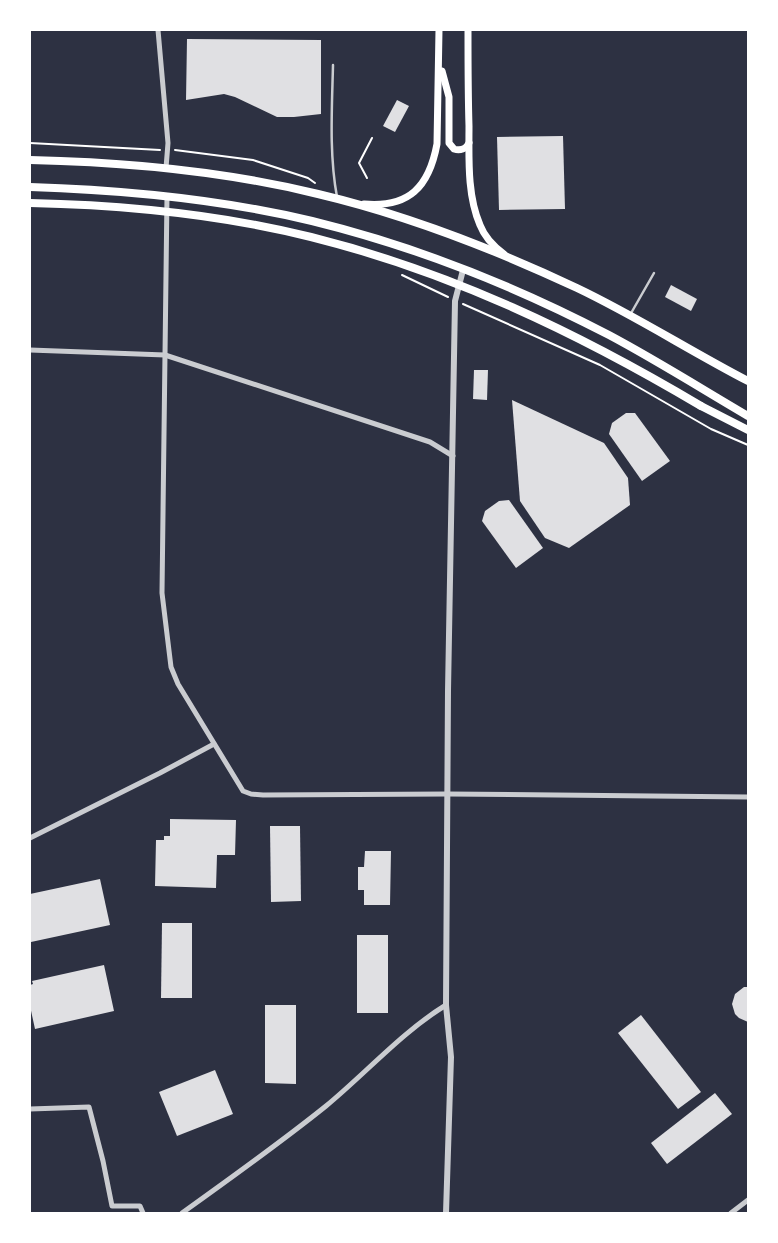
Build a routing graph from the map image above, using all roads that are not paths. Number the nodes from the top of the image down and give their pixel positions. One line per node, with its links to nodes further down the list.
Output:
1 (158, 30): 8 (street)
2 (439, 30): 4 (main road)
3 (468, 30): 6 (main road)
4 (439, 63): 6 (main road); 11 (main road)
5 (333, 65): 11 (lane)
6 (469, 142): 13 (main road)
7 (30, 159): 8 (main road)
8 (166, 168): 11 (main road)
9 (30, 188): 10 (main road)
10 (167, 196): 14 (main road); 18 (street)
11 (337, 199): 13 (main road)
12 (30, 203): 21 (main road)
13 (517, 262): 16 (main road)
14 (463, 270): 20 (main road); 22 (street)
15 (654, 273): 16 (lane)
16 (630, 315): 19 (main road)
17 (30, 350): 18 (street)
18 (165, 355): 22 (street); 23 (street)
19 (748, 381)
20 (748, 415)
21 (748, 429)
22 (453, 456): 24 (street)
23 (214, 744): 24 (street); 26 (street)
24 (448, 794): 25 (street); 27 (street)
25 (748, 797)
26 (30, 838)
27 (446, 1006): 31 (street); 32 (street)
28 (30, 1109): 30 (street)
29 (748, 1200): 33 (street)
30 (143, 1213)
31 (182, 1213)
32 (446, 1213)
33 (731, 1213)

